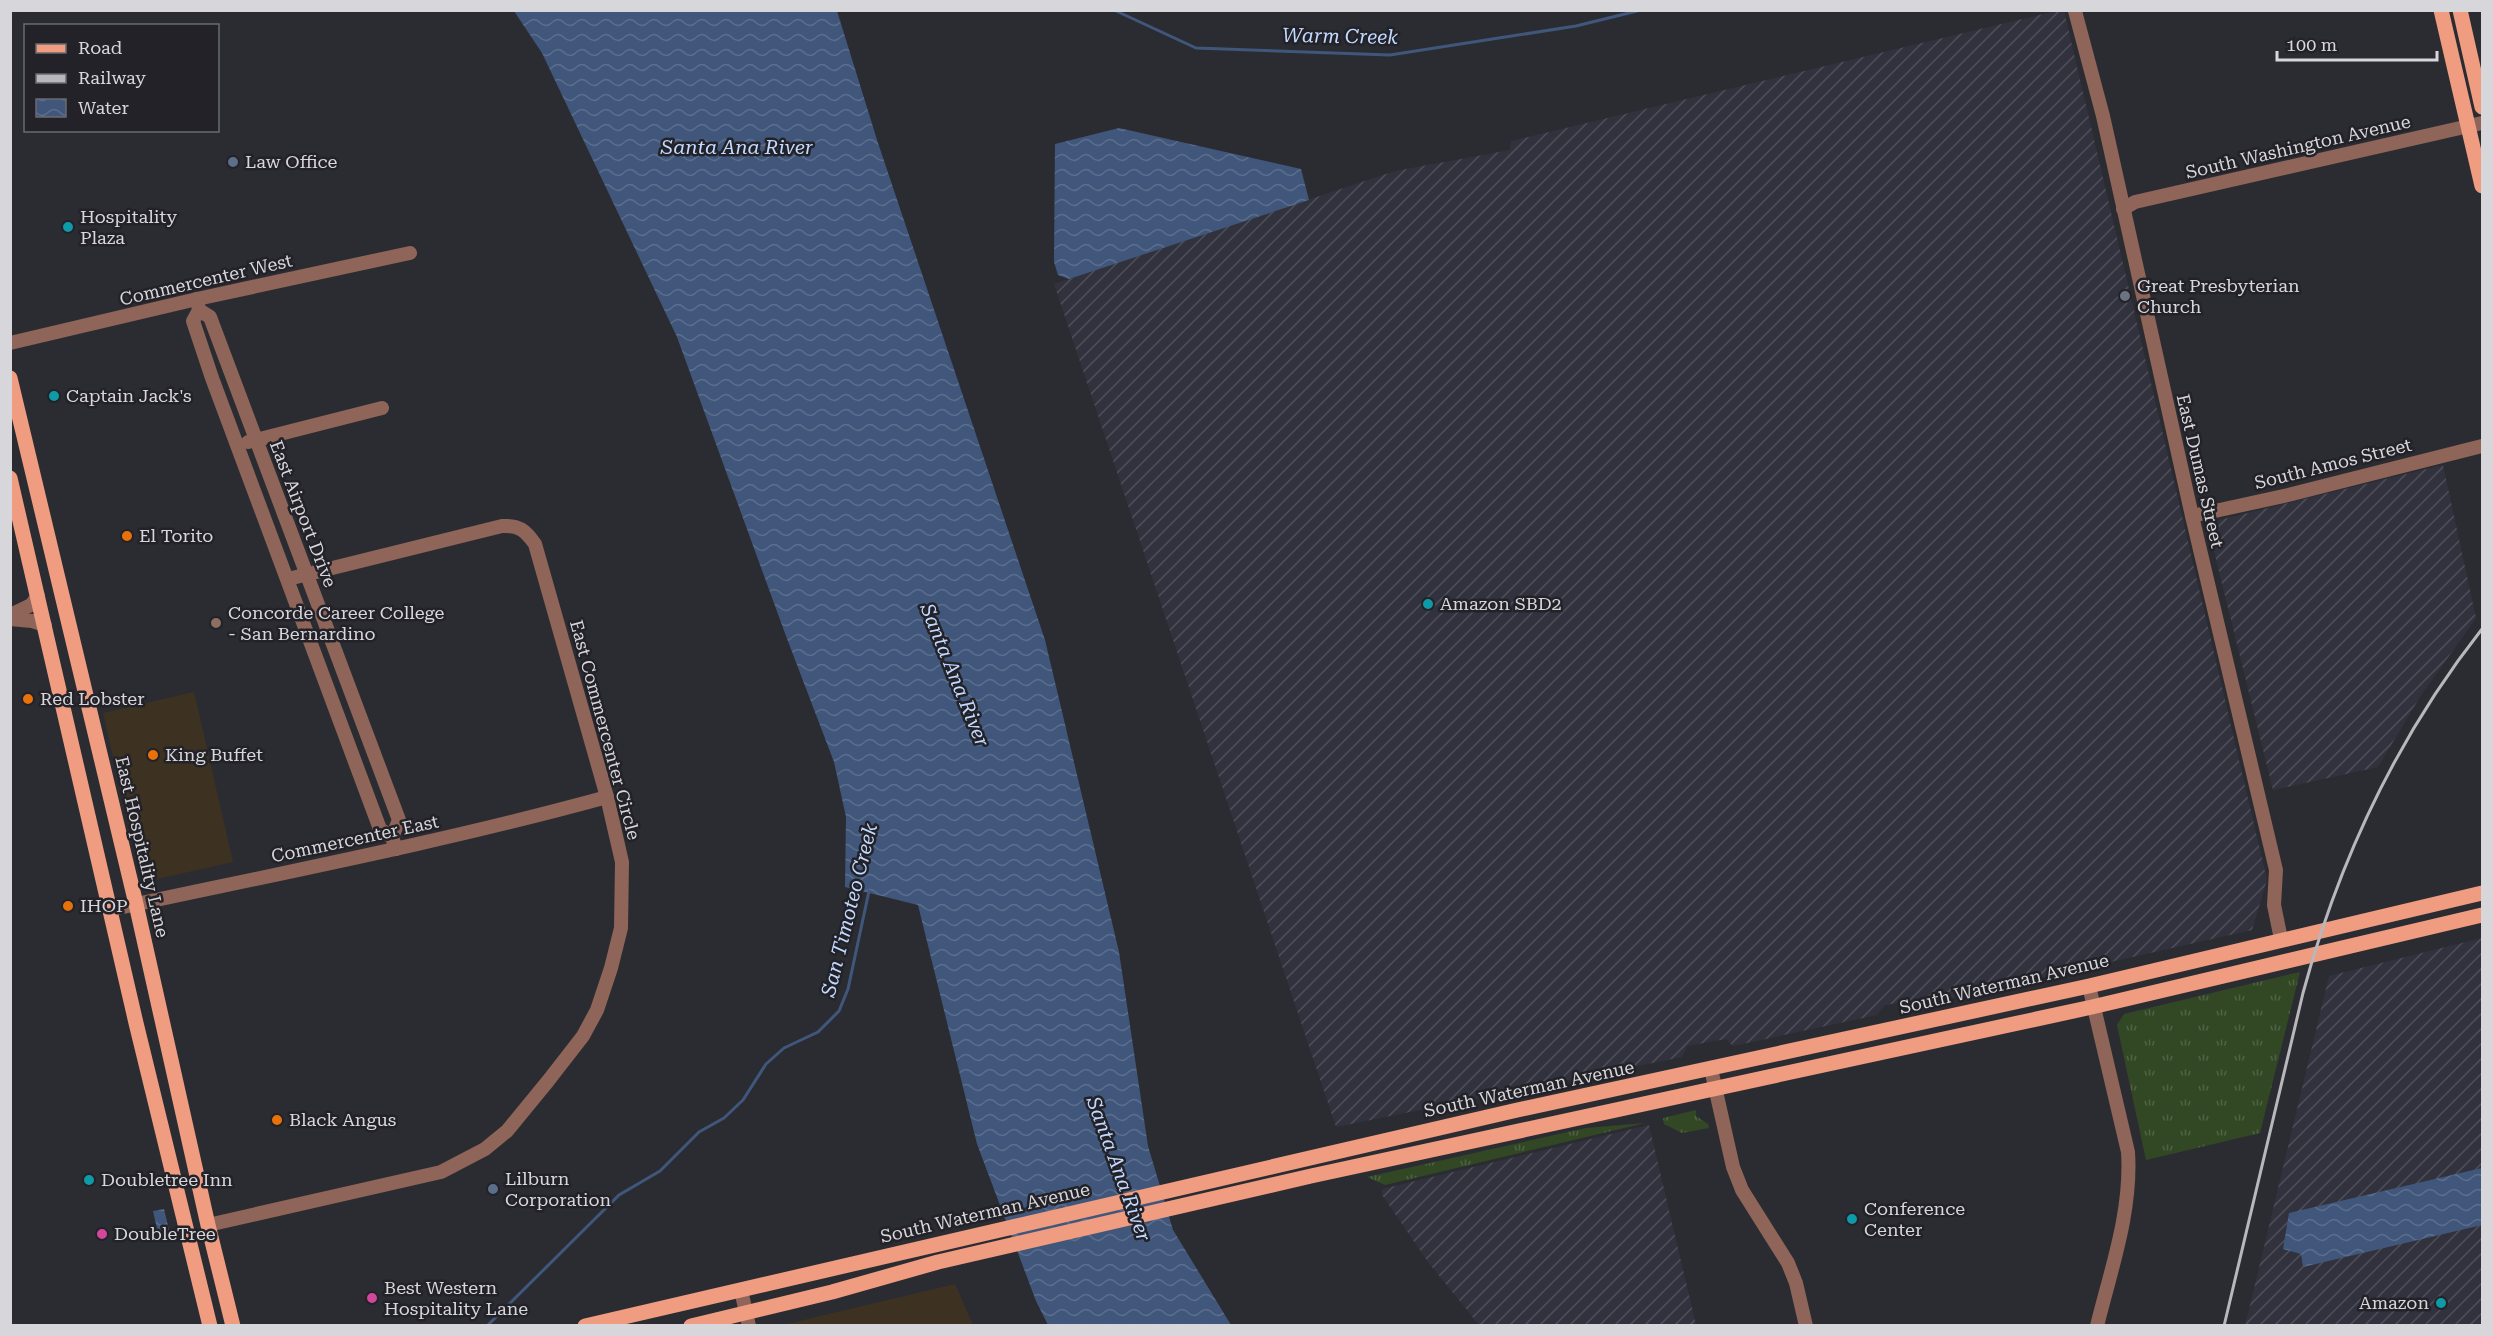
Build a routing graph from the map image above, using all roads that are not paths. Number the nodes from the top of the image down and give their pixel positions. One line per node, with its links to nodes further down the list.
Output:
1 (2441, 10): 5 (main road)
2 (2460, 10): 4 (main road)
3 (2075, 11): 7 (street, East Dumas Street)
4 (2482, 107)
5 (2476, 125): 6 (main road); 7 (street, South Washington Avenue)
6 (2482, 186)
7 (2124, 208): 17 (street, East Dumas Street)
8 (410, 253): 9 (street, Commercenter West)
9 (198, 305): 10 (street, Commercenter West); 13 (street, East Airport Drive); 14 (street, East Airport Drive)
10 (10, 343)
11 (10, 378): 26 (main road, East Hospitality Lane)
12 (382, 408): 13 (street)
13 (256, 440): 14 (street); 18 (street, East Airport Drive)
14 (237, 444): 19 (street, East Airport Drive)
15 (2482, 446): 17 (street, South Amos Street)
16 (10, 478): 20 (main road)
17 (2192, 516): 29 (street, East Dumas Street)
18 (307, 574): 19 (street); 23 (street, East Commercenter Circle); 24 (street, East Airport Drive)
19 (288, 579): 24 (street, East Airport Drive)
20 (38, 596): 21 (street); 22 (main road)
21 (10, 617): 22 (street)
22 (45, 625): 27 (main road)
23 (607, 797): 24 (street, Commercenter East); 34 (street, East Commercenter Circle)
24 (394, 843): 26 (street, Commercenter East)
25 (2482, 893): 29 (main road, South Waterman Avenue)
26 (136, 904): 27 (street, Commercenter East); 34 (main road, East Hospitality Lane)
27 (109, 910): 37 (main road)
28 (2482, 915): 31 (main road, South Waterman Avenue)
29 (2282, 939): 30 (main road, South Waterman Avenue)
30 (2089, 986): 31 (street); 32 (main road, South Waterman Avenue)
31 (2092, 1007): 33 (main road, South Waterman Avenue); 42 (street)
32 (1711, 1069): 33 (street); 35 (main road, South Waterman Avenue)
33 (1715, 1088): 36 (main road, South Waterman Avenue); 41 (street)
34 (208, 1225): 38 (main road, East Hospitality Lane)
35 (741, 1290): 36 (street); 39 (main road, South Waterman Avenue)
36 (747, 1319): 40 (main road, South Waterman Avenue)
37 (210, 1326)
38 (233, 1326)
39 (585, 1326)
40 (691, 1326)
41 (1806, 1326)
42 (2097, 1326)

